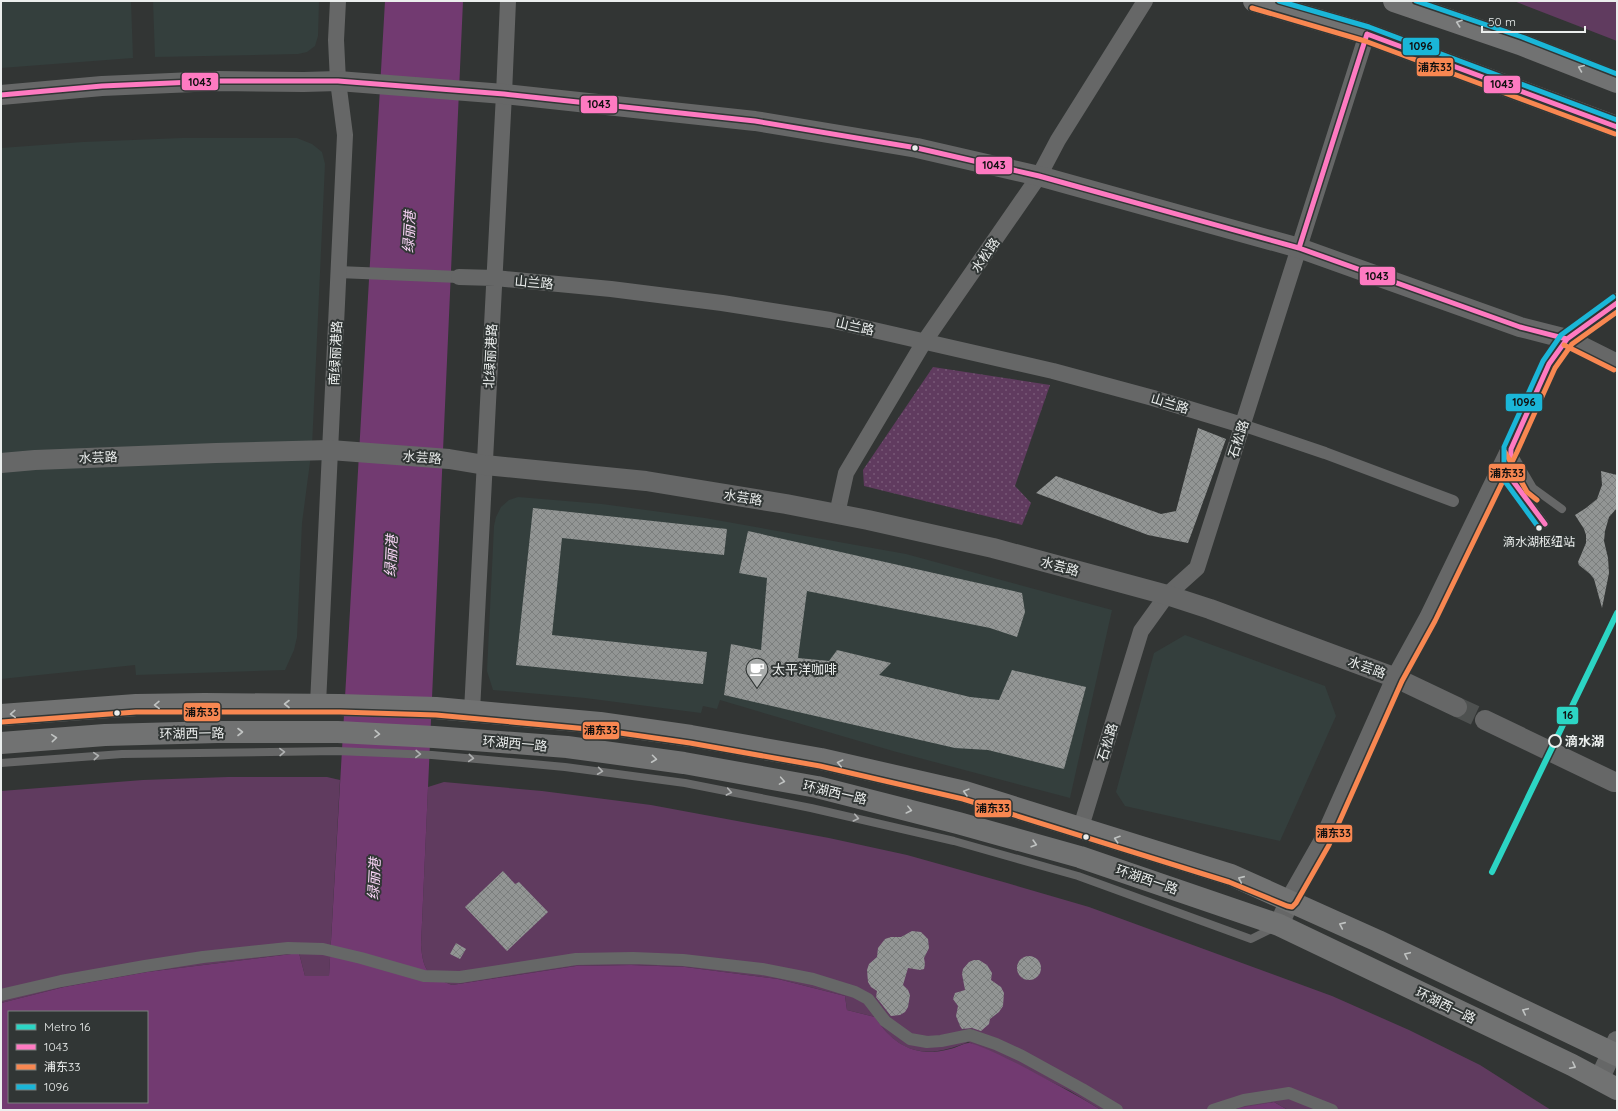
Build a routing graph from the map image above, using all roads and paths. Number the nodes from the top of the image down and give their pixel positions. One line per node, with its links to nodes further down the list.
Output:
1 (338, 1): 7 (street, 南绿丽港路)
2 (508, 1): 9 (street, 北绿丽港路)
3 (1145, 1): 12 (street, 水松路)
4 (1254, 1): 6 (main road)
5 (1394, 1): 8 (main road, one-way to 5)
6 (1367, 34): 11 (main road); 13 (street, 石松路)
7 (338, 81): 9 (street); 10 (street); 14 (street, 南绿丽港路)
8 (1617, 82)
9 (504, 94): 12 (street); 16 (street, 北绿丽港路)
10 (1, 95)
11 (1617, 128)
12 (1039, 176): 13 (street); 19 (street, 水松路)
13 (1299, 248): 18 (street); 21 (street, 石松路)
14 (338, 272): 15 (street); 23 (street, 南绿丽港路)
15 (459, 276): 16 (street, 山兰路)
16 (494, 278): 19 (street, 山兰路); 25 (street, 北绿丽港路)
17 (1617, 303): 18 (street)
18 (1567, 339): 20 (street); 22 (street)
19 (924, 342): 21 (street, 山兰路); 28 (street, 水松路)
20 (1617, 364)
21 (1242, 425): 26 (street); 30 (street, 石松路)
22 (1511, 449): 27 (lane); 29 (lane); 31 (street)
23 (330, 450): 24 (street, 水芸路); 25 (street, 水芸路); 32 (street, 南绿丽港路)
24 (1, 463)
25 (484, 465): 28 (street, 水芸路); 34 (street, 北绿丽港路)
26 (1453, 501)
27 (1562, 509)
28 (838, 514): 30 (street, 水芸路)
29 (1545, 524)
30 (1167, 595): 31 (street, 水芸路); 41 (street, 石松路)
31 (1396, 678): 33 (street, 水芸路); 42 (street)
32 (318, 704): 34 (main road); 35 (main road, one-way to 35)
33 (1457, 706)
34 (472, 711): 41 (main road, one-way to 34)
35 (1, 714)
36 (1485, 720): 40 (street)
37 (338, 742): 38 (main road, 环湖西一路, one-way to 37); 39 (lane, one-way to 37); 43 (main road, 环湖西一路, one-way to 43)
38 (1, 743)
39 (1, 763)
40 (1614, 782)
41 (1081, 827): 42 (main road, one-way to 41)
42 (1290, 900): 43 (street); 45 (main road, one-way to 42)
43 (1279, 925): 46 (main road, 环湖西一路, one-way to 46)
44 (1, 995): 47 (street)
45 (1615, 1050): 46 (street)
46 (1609, 1088)
47 (1117, 1110)
48 (1213, 1110): 49 (street)
49 (1332, 1110)

